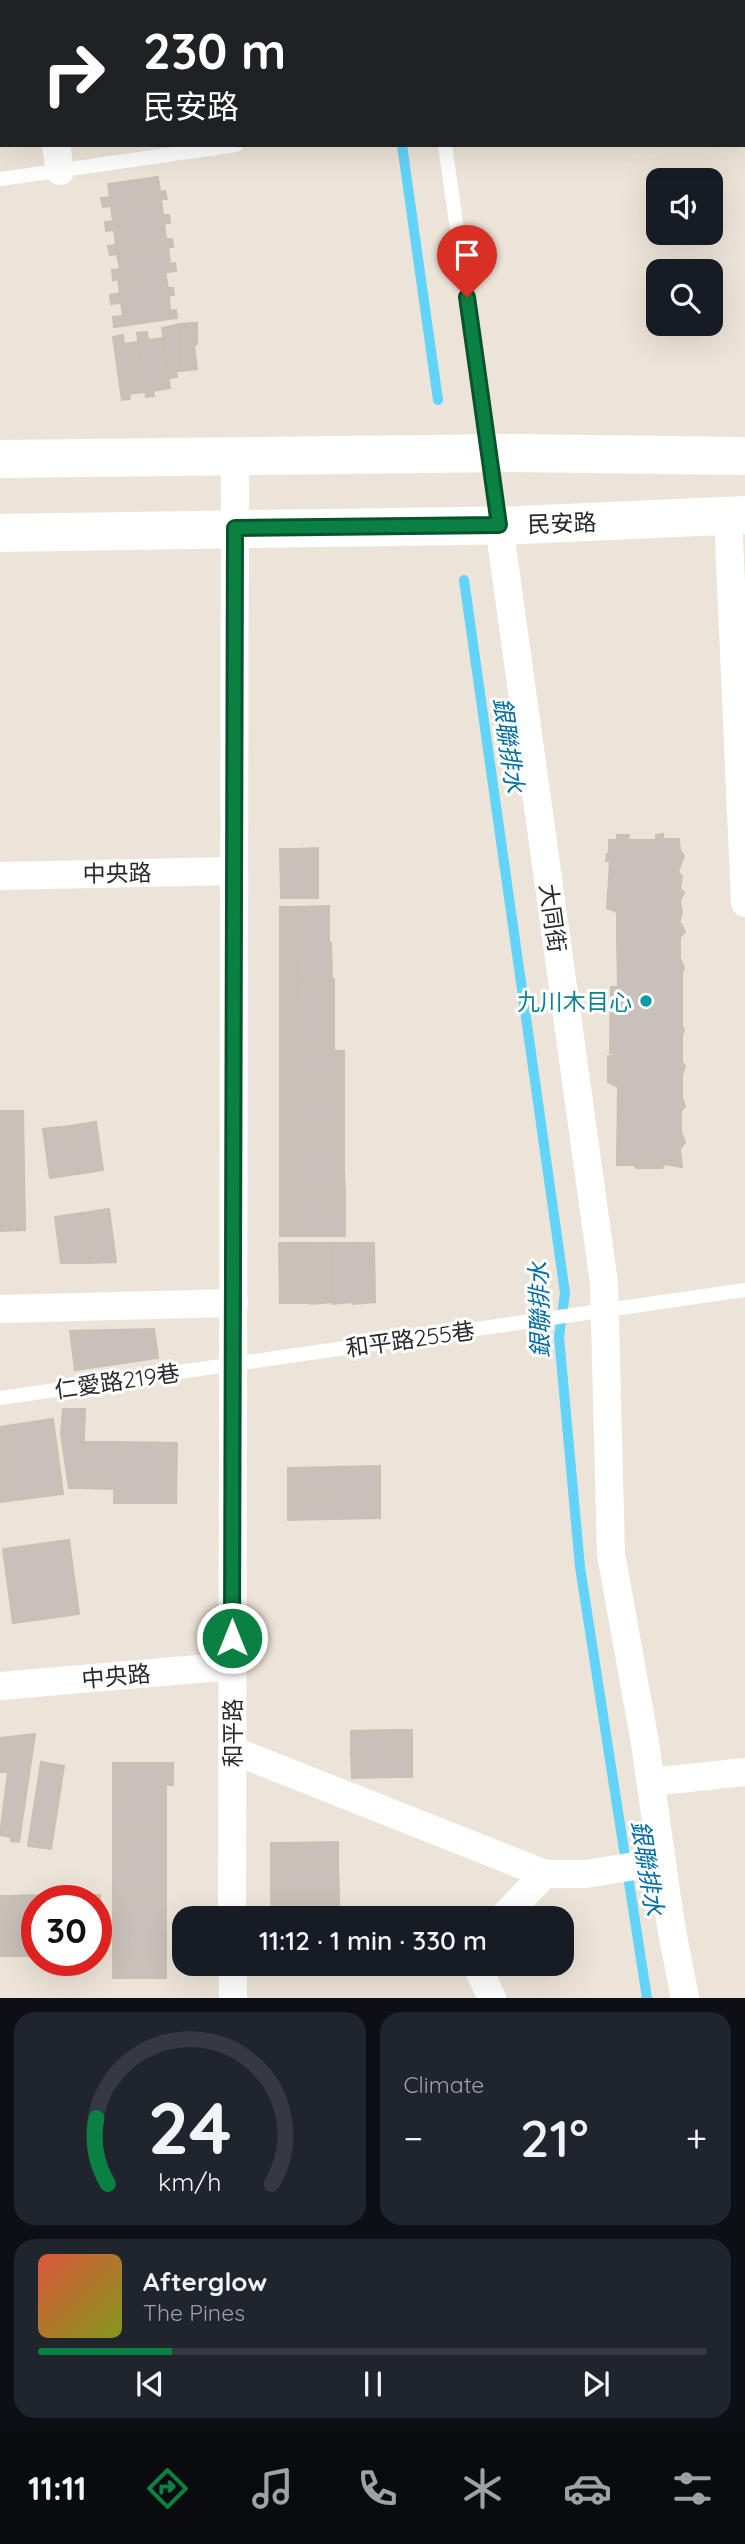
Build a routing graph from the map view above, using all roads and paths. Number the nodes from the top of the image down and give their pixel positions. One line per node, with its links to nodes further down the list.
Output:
1 (209, 147): 3 (lane)
2 (445, 147): 5 (lane)
3 (58, 158): 4 (lane)
4 (0, 179)
5 (489, 453): 6 (street); 7 (street); 10 (lane)
6 (235, 456): 8 (street); 11 (street, 和平路)
7 (735, 456): 9 (street)
8 (0, 459)
9 (736, 515): 10 (street, 民安路); 15 (street)
10 (499, 525): 11 (street, 民安路); 19 (street, 大同街)
11 (235, 528): 12 (street, 民安路); 13 (street, 和平路)
12 (0, 533)
13 (234, 871): 14 (street, 中央路); 17 (street, 和平路)
14 (0, 876)
15 (745, 903)
16 (745, 1290): 19 (lane, 和平路255巷)
17 (234, 1303): 18 (street); 20 (street, 和平路)
18 (0, 1309)
19 (595, 1312): 20 (lane, 和平路255巷); 26 (street, 大同街)
20 (233, 1365): 21 (lane, 仁愛路219巷); 22 (street, 和平路)
21 (0, 1398)
22 (232, 1666): 23 (street, 中央路); 24 (street, 和平路)
23 (0, 1686)
24 (232, 1750): 28 (street); 29 (street, 和平路)
25 (745, 1772): 26 (street)
26 (651, 1782): 27 (street, 大同街)
27 (660, 1862): 28 (street); 35 (street)
28 (545, 1874): 30 (street)
29 (232, 1906)
30 (514, 1906)
31 (233, 1976): 33 (street)
32 (482, 1976): 34 (street)
33 (233, 1998)
34 (492, 1998)
35 (685, 1998)

